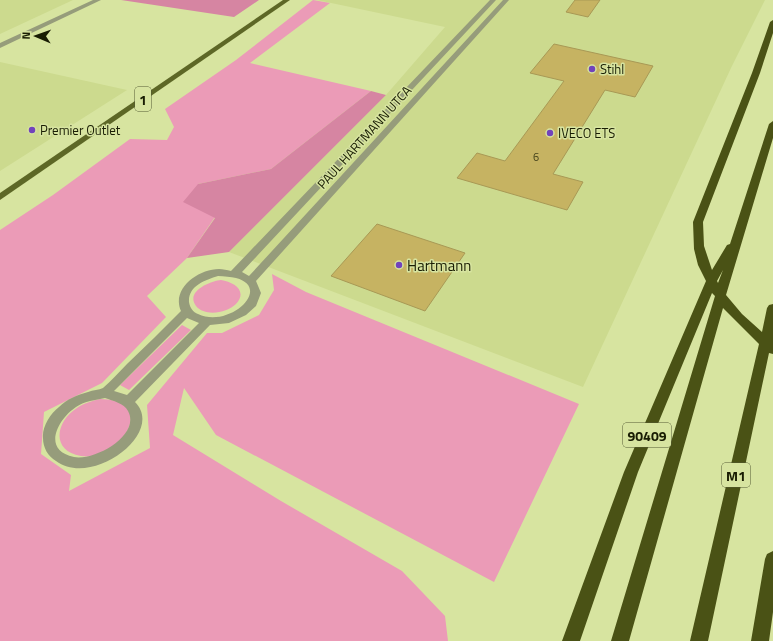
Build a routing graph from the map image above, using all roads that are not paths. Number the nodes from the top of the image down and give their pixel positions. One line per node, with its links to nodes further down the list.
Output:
1 (98, 0): 6 (street)
2 (287, 0): 8 (main road, 1)
3 (493, 0): 10 (street, PAUL HARTMANN UTCA)
4 (506, 0): 11 (street, PAUL HARTMANN UTCA)
5 (773, 22): 15 (highway)
6 (0, 46)
7 (773, 124): 9 (highway)
8 (0, 197)
9 (738, 236): 19 (highway, 90409); 20 (highway)
10 (235, 273): 11 (street); 13 (street)
11 (251, 280): 14 (street)
12 (773, 308): 21 (highway, M1)
13 (187, 312): 14 (street); 16 (street)
14 (207, 322): 17 (street)
15 (773, 349)
16 (105, 393): 17 (street); 17 (street)
17 (129, 401)
18 (773, 559): 22 (highway)
19 (571, 641)
20 (620, 641)
21 (699, 641)
22 (760, 641)

